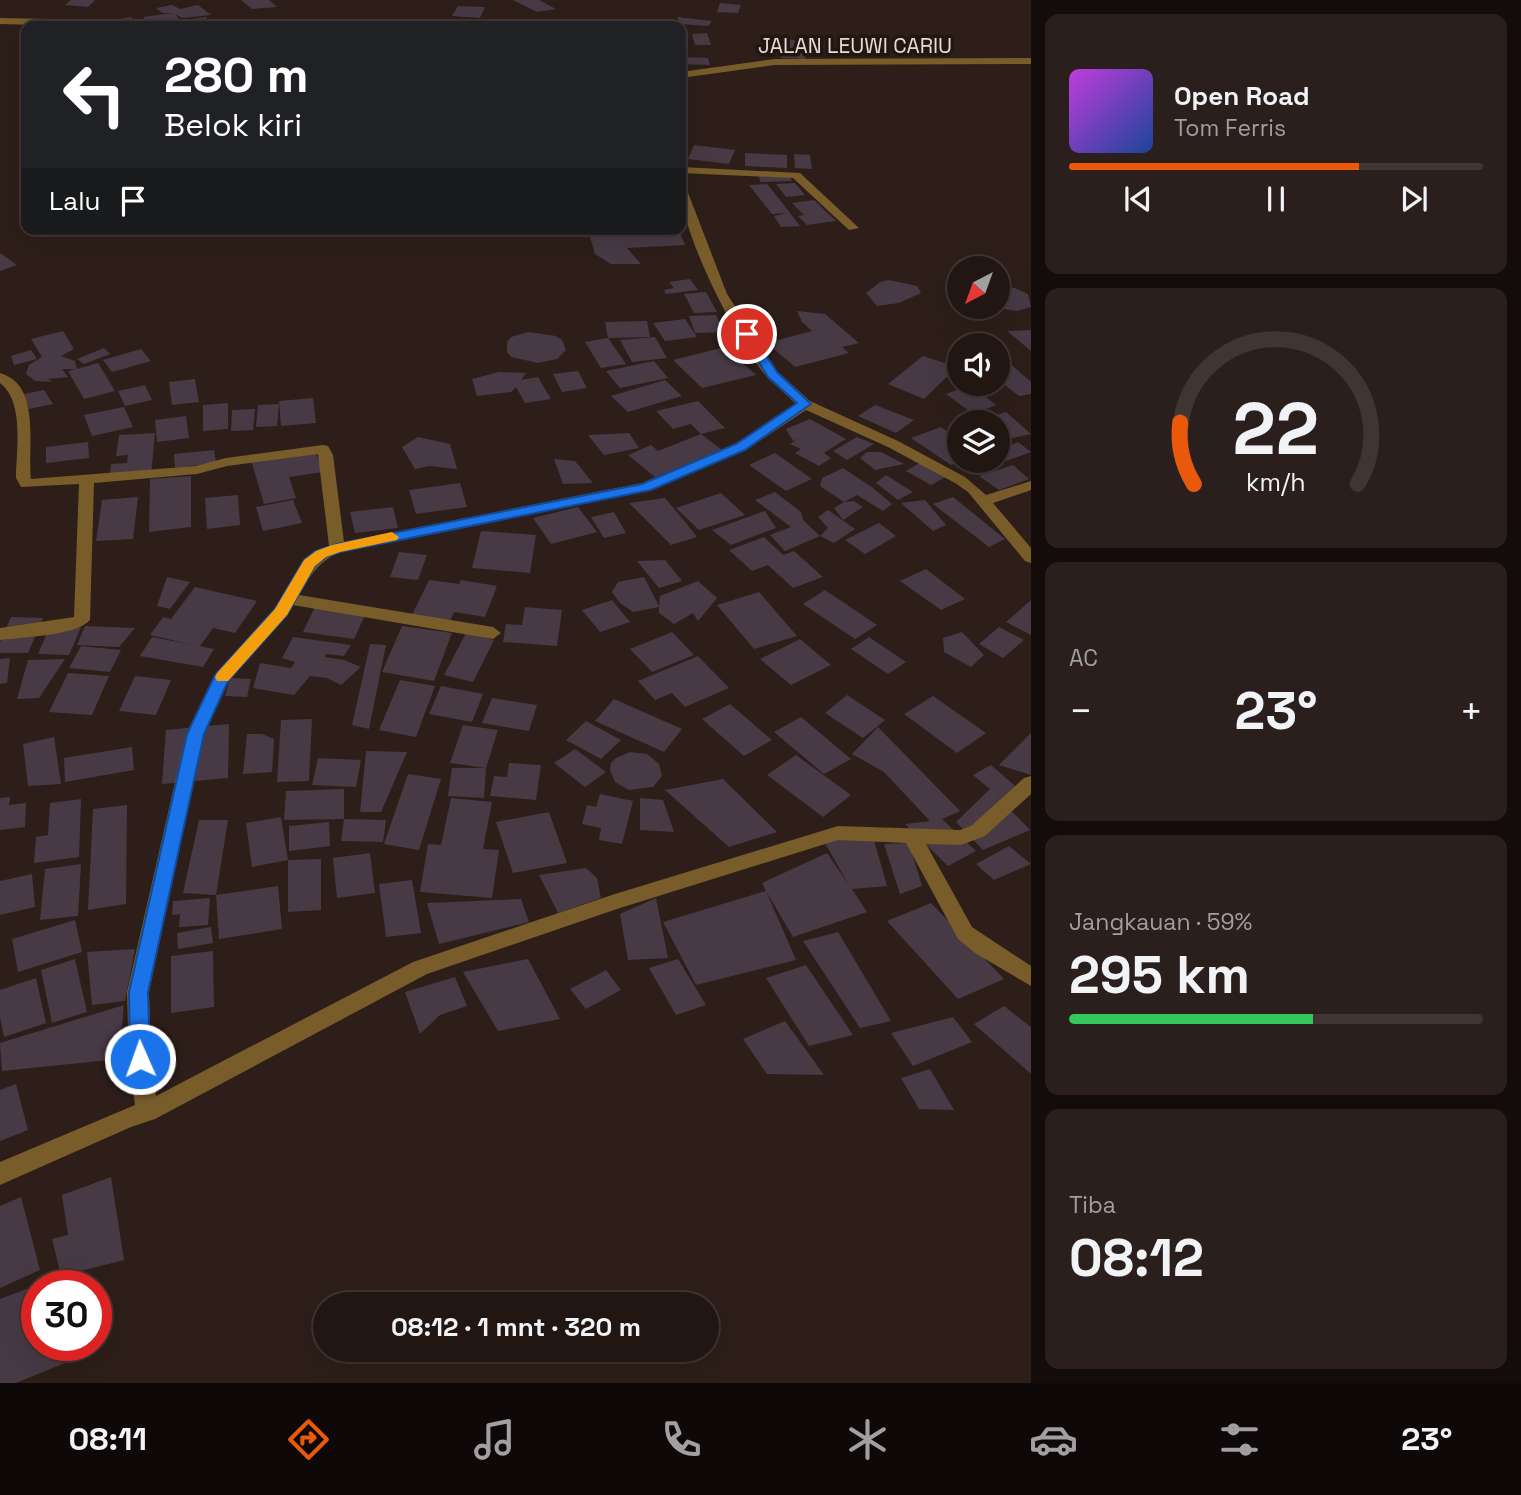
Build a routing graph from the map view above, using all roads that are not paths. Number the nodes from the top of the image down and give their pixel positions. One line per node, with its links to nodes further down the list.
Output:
1 (0, 21): 2 (street)
2 (21, 21)
3 (1031, 61): 4 (street, JALAN LEUWI CARIU)
4 (686, 74)
5 (686, 170): 7 (street)
6 (686, 204): 9 (street)
7 (853, 228)
8 (0, 377): 10 (street)
9 (805, 404): 12 (street); 13 (street)
10 (88, 480): 13 (street); 17 (street)
11 (1031, 485): 12 (street)
12 (983, 501): 14 (street)
13 (337, 548): 15 (street)
14 (1031, 558)
15 (289, 599): 16 (street); 21 (street)
16 (493, 633)
17 (0, 634)
18 (1031, 783): 19 (street)
19 (912, 836): 20 (street); 21 (street)
20 (1031, 977)
21 (147, 1112): 22 (street)
22 (0, 1174)

